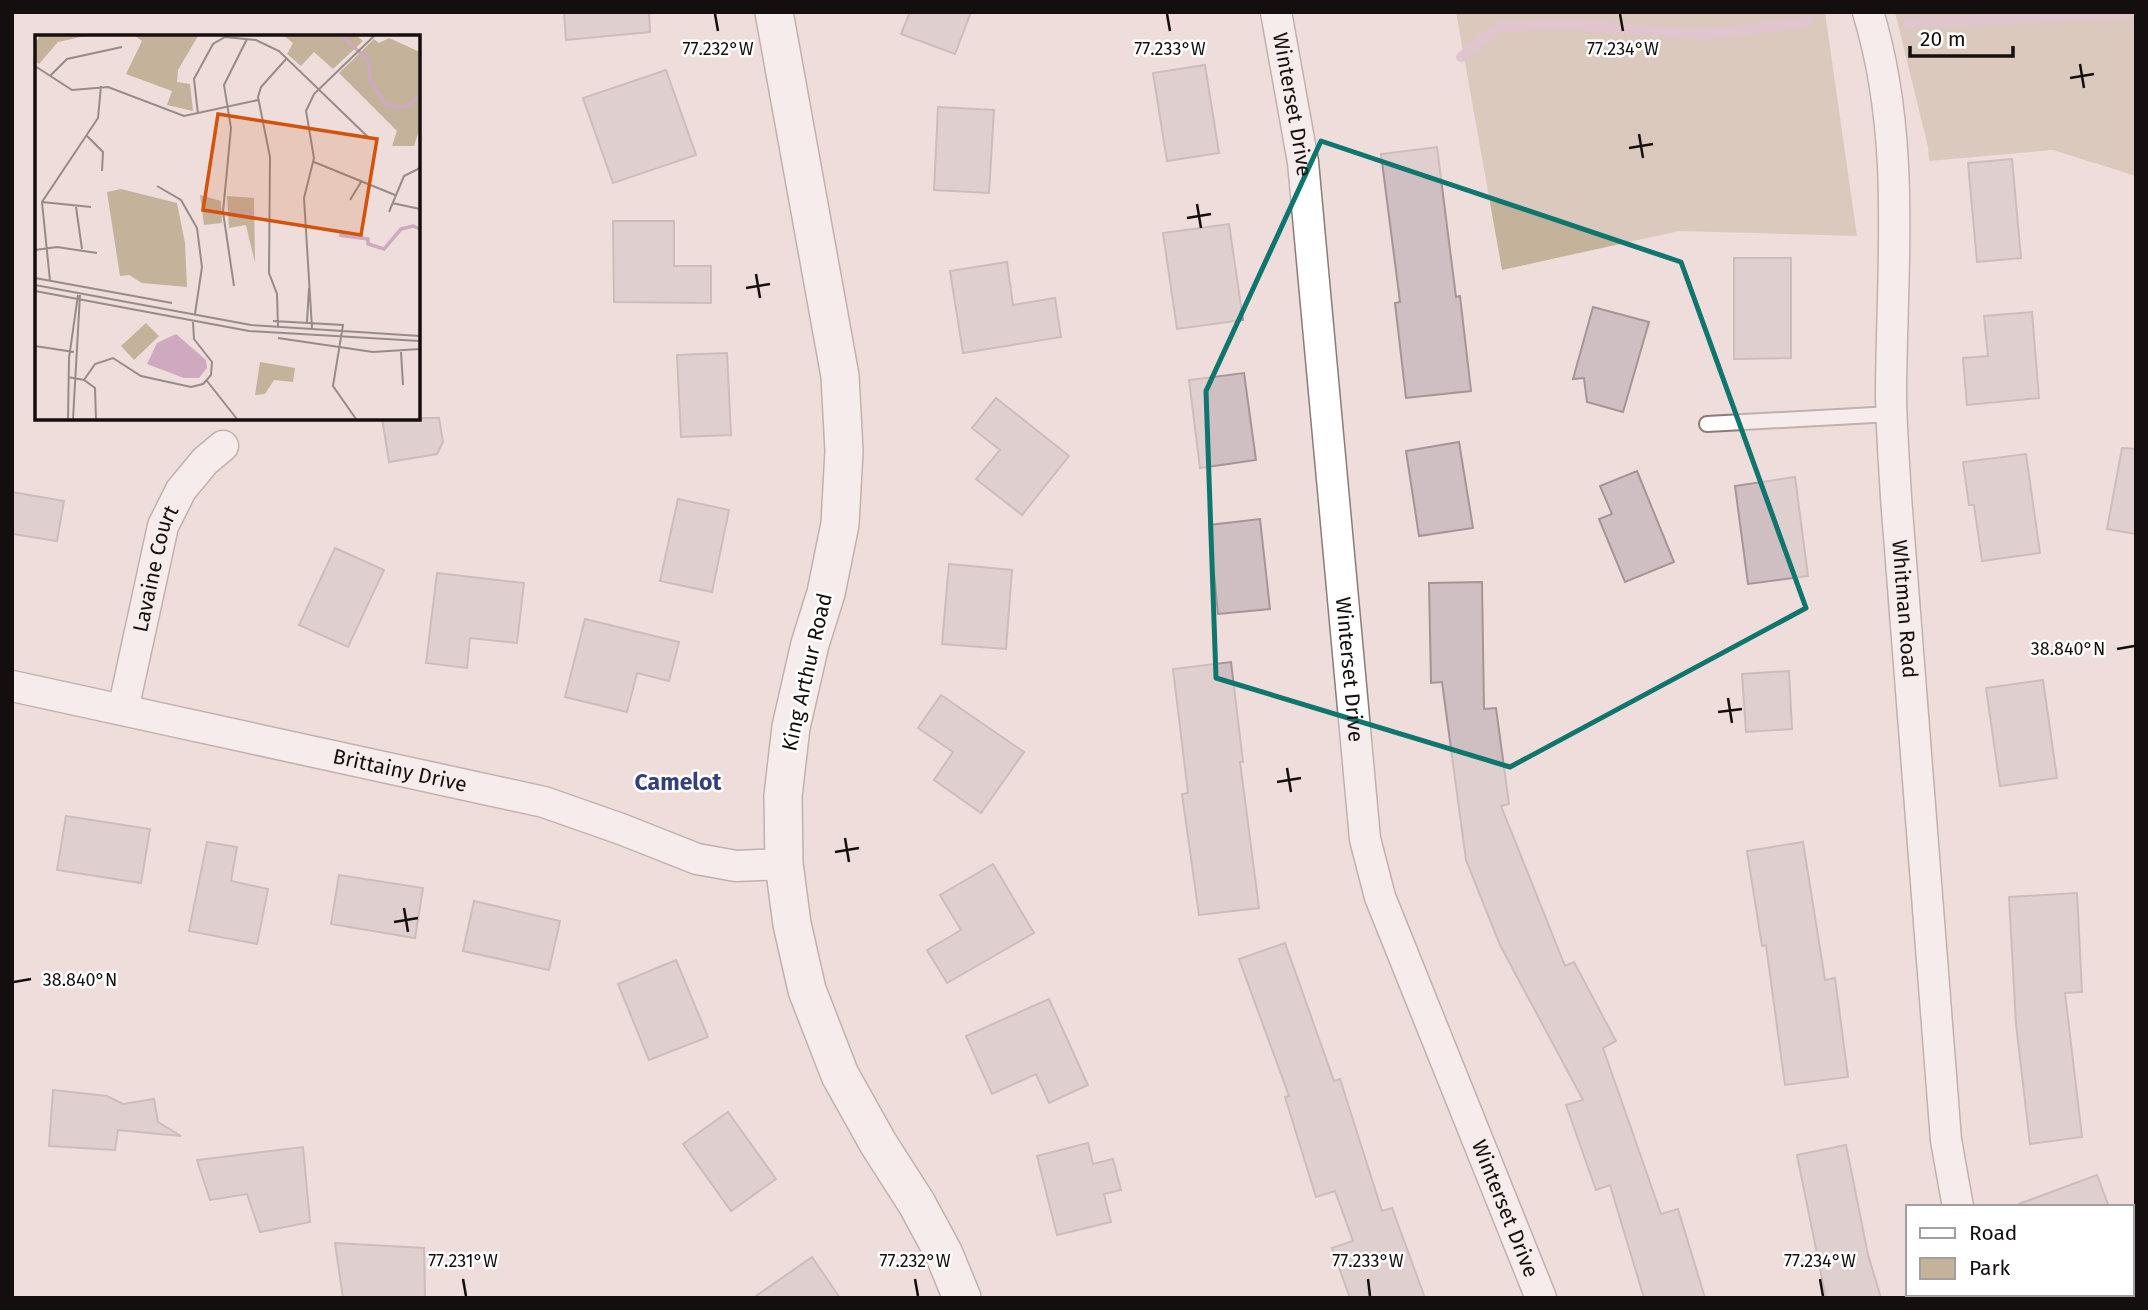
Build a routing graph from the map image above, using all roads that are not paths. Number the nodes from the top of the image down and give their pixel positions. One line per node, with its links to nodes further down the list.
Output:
1 (774, 12): 9 (street, King Arthur Road)
2 (1276, 12): 12 (street, Winterset Drive)
3 (1868, 12): 4 (street, Whitman Road)
4 (1892, 414): 5 (lane); 10 (street, Whitman Road)
5 (1707, 424)
6 (223, 446): 8 (street, Lavaine Court)
7 (12, 686): 8 (street, Brittainy Drive)
8 (122, 710): 9 (street, Brittainy Drive)
9 (784, 864): 11 (street, King Arthur Road)
10 (1958, 1205)
11 (962, 1298)
12 (1541, 1298)

